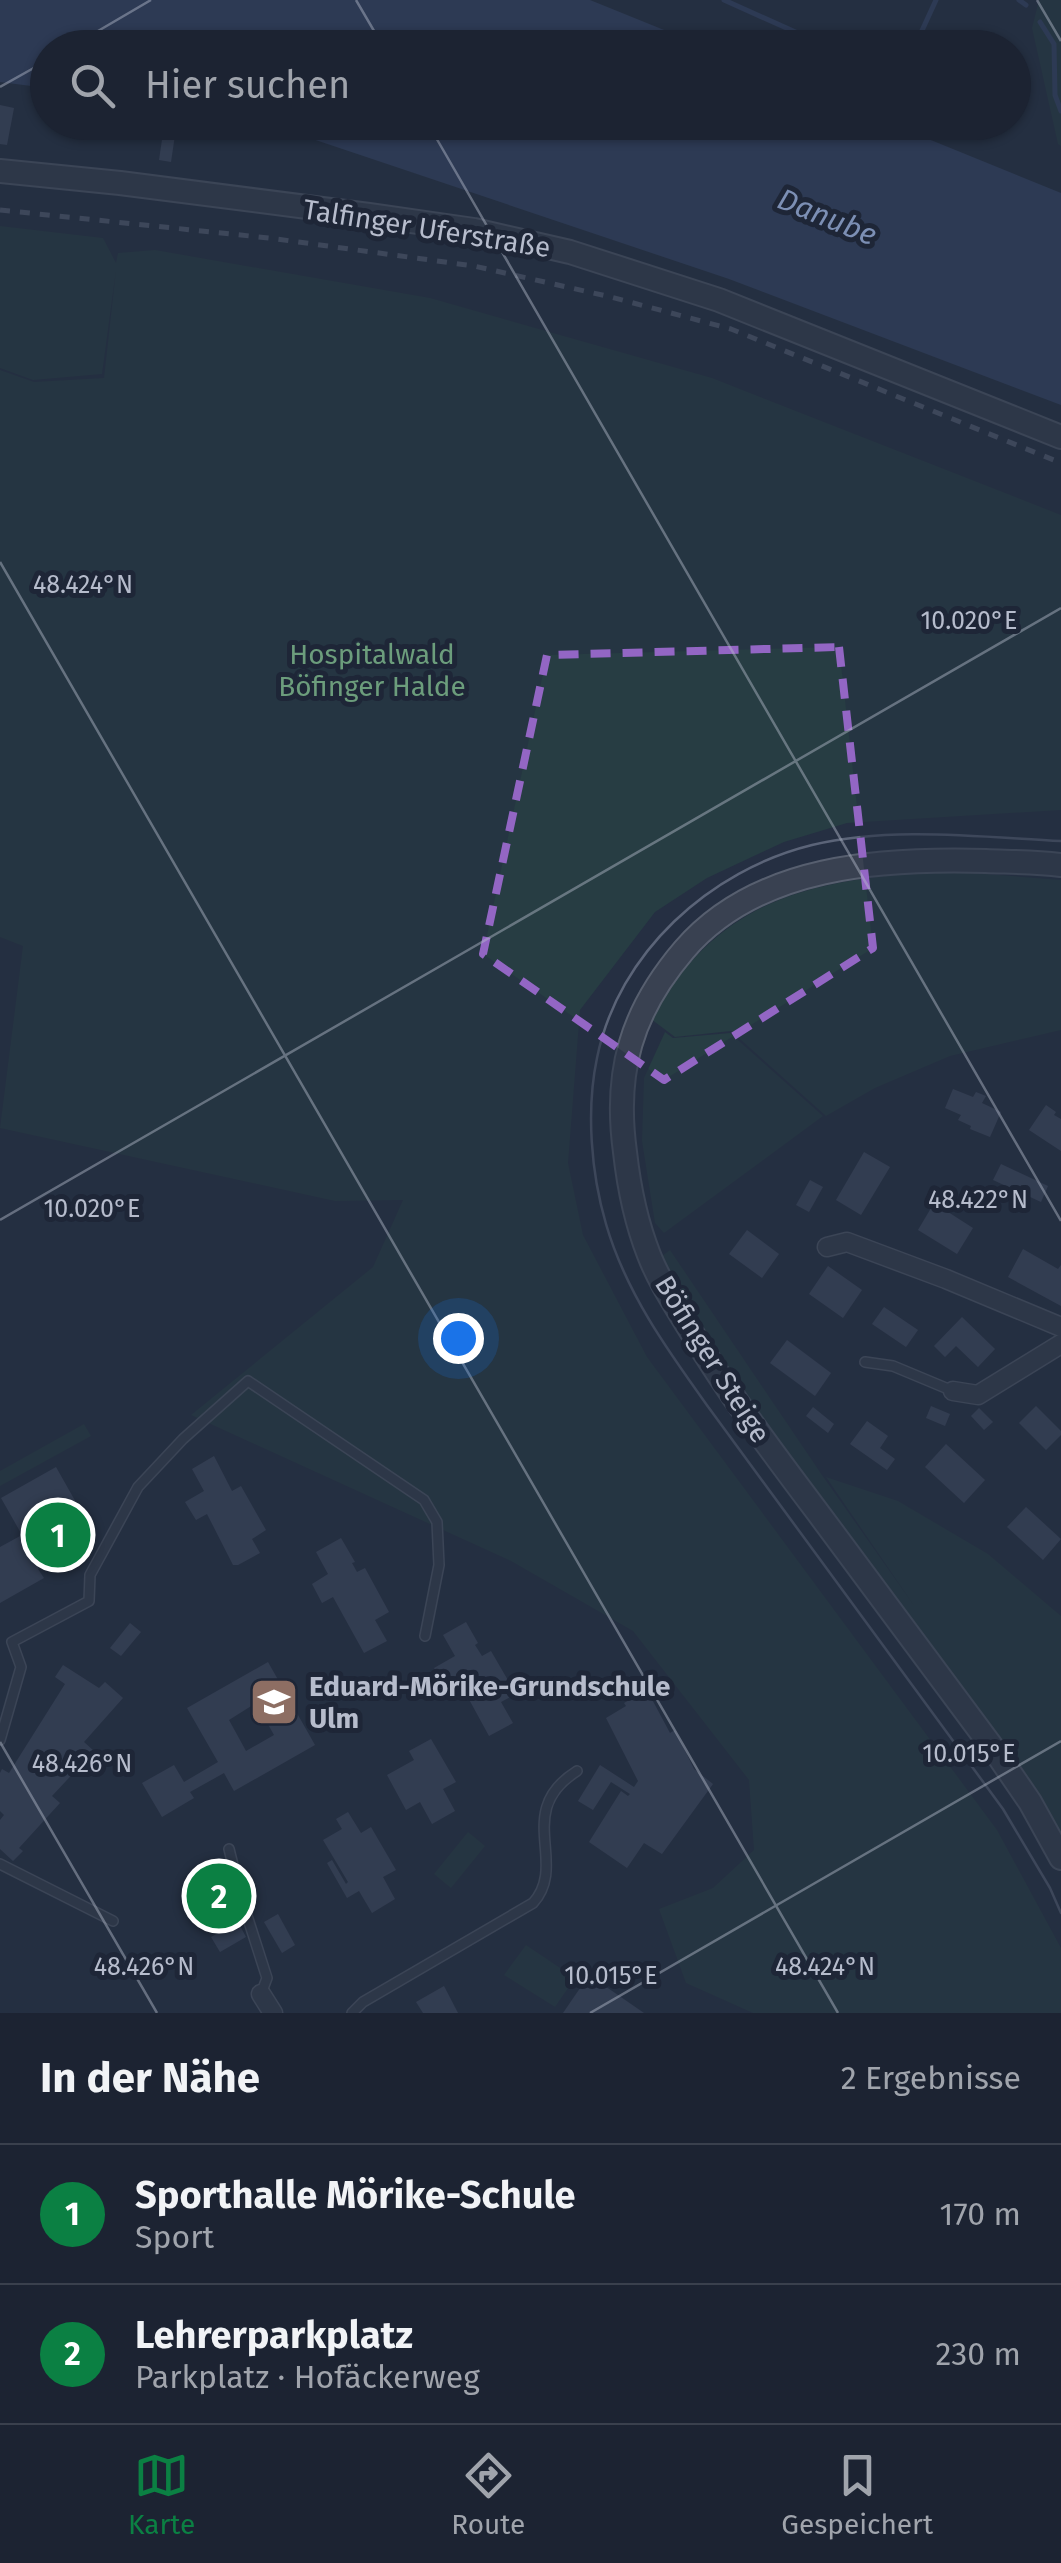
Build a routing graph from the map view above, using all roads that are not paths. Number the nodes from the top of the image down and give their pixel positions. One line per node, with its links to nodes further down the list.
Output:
1 (0, 171): 2 (street, Talfinger Uferstraße)
2 (1061, 437)
3 (1061, 865): 13 (street, Böfinger Steige)
4 (827, 1247): 5 (street)
5 (1061, 1327)
6 (1061, 1344): 8 (street)
7 (865, 1362): 8 (lane)
8 (952, 1392)
9 (425, 1636): 10 (lane)
10 (0, 1740)
11 (576, 1772): 18 (lane)
12 (229, 1848): 16 (lane)
13 (1061, 1858)
14 (0, 1864): 15 (lane)
15 (113, 1921)
16 (261, 1994): 17 (street)
17 (273, 2013)
18 (352, 2013)

